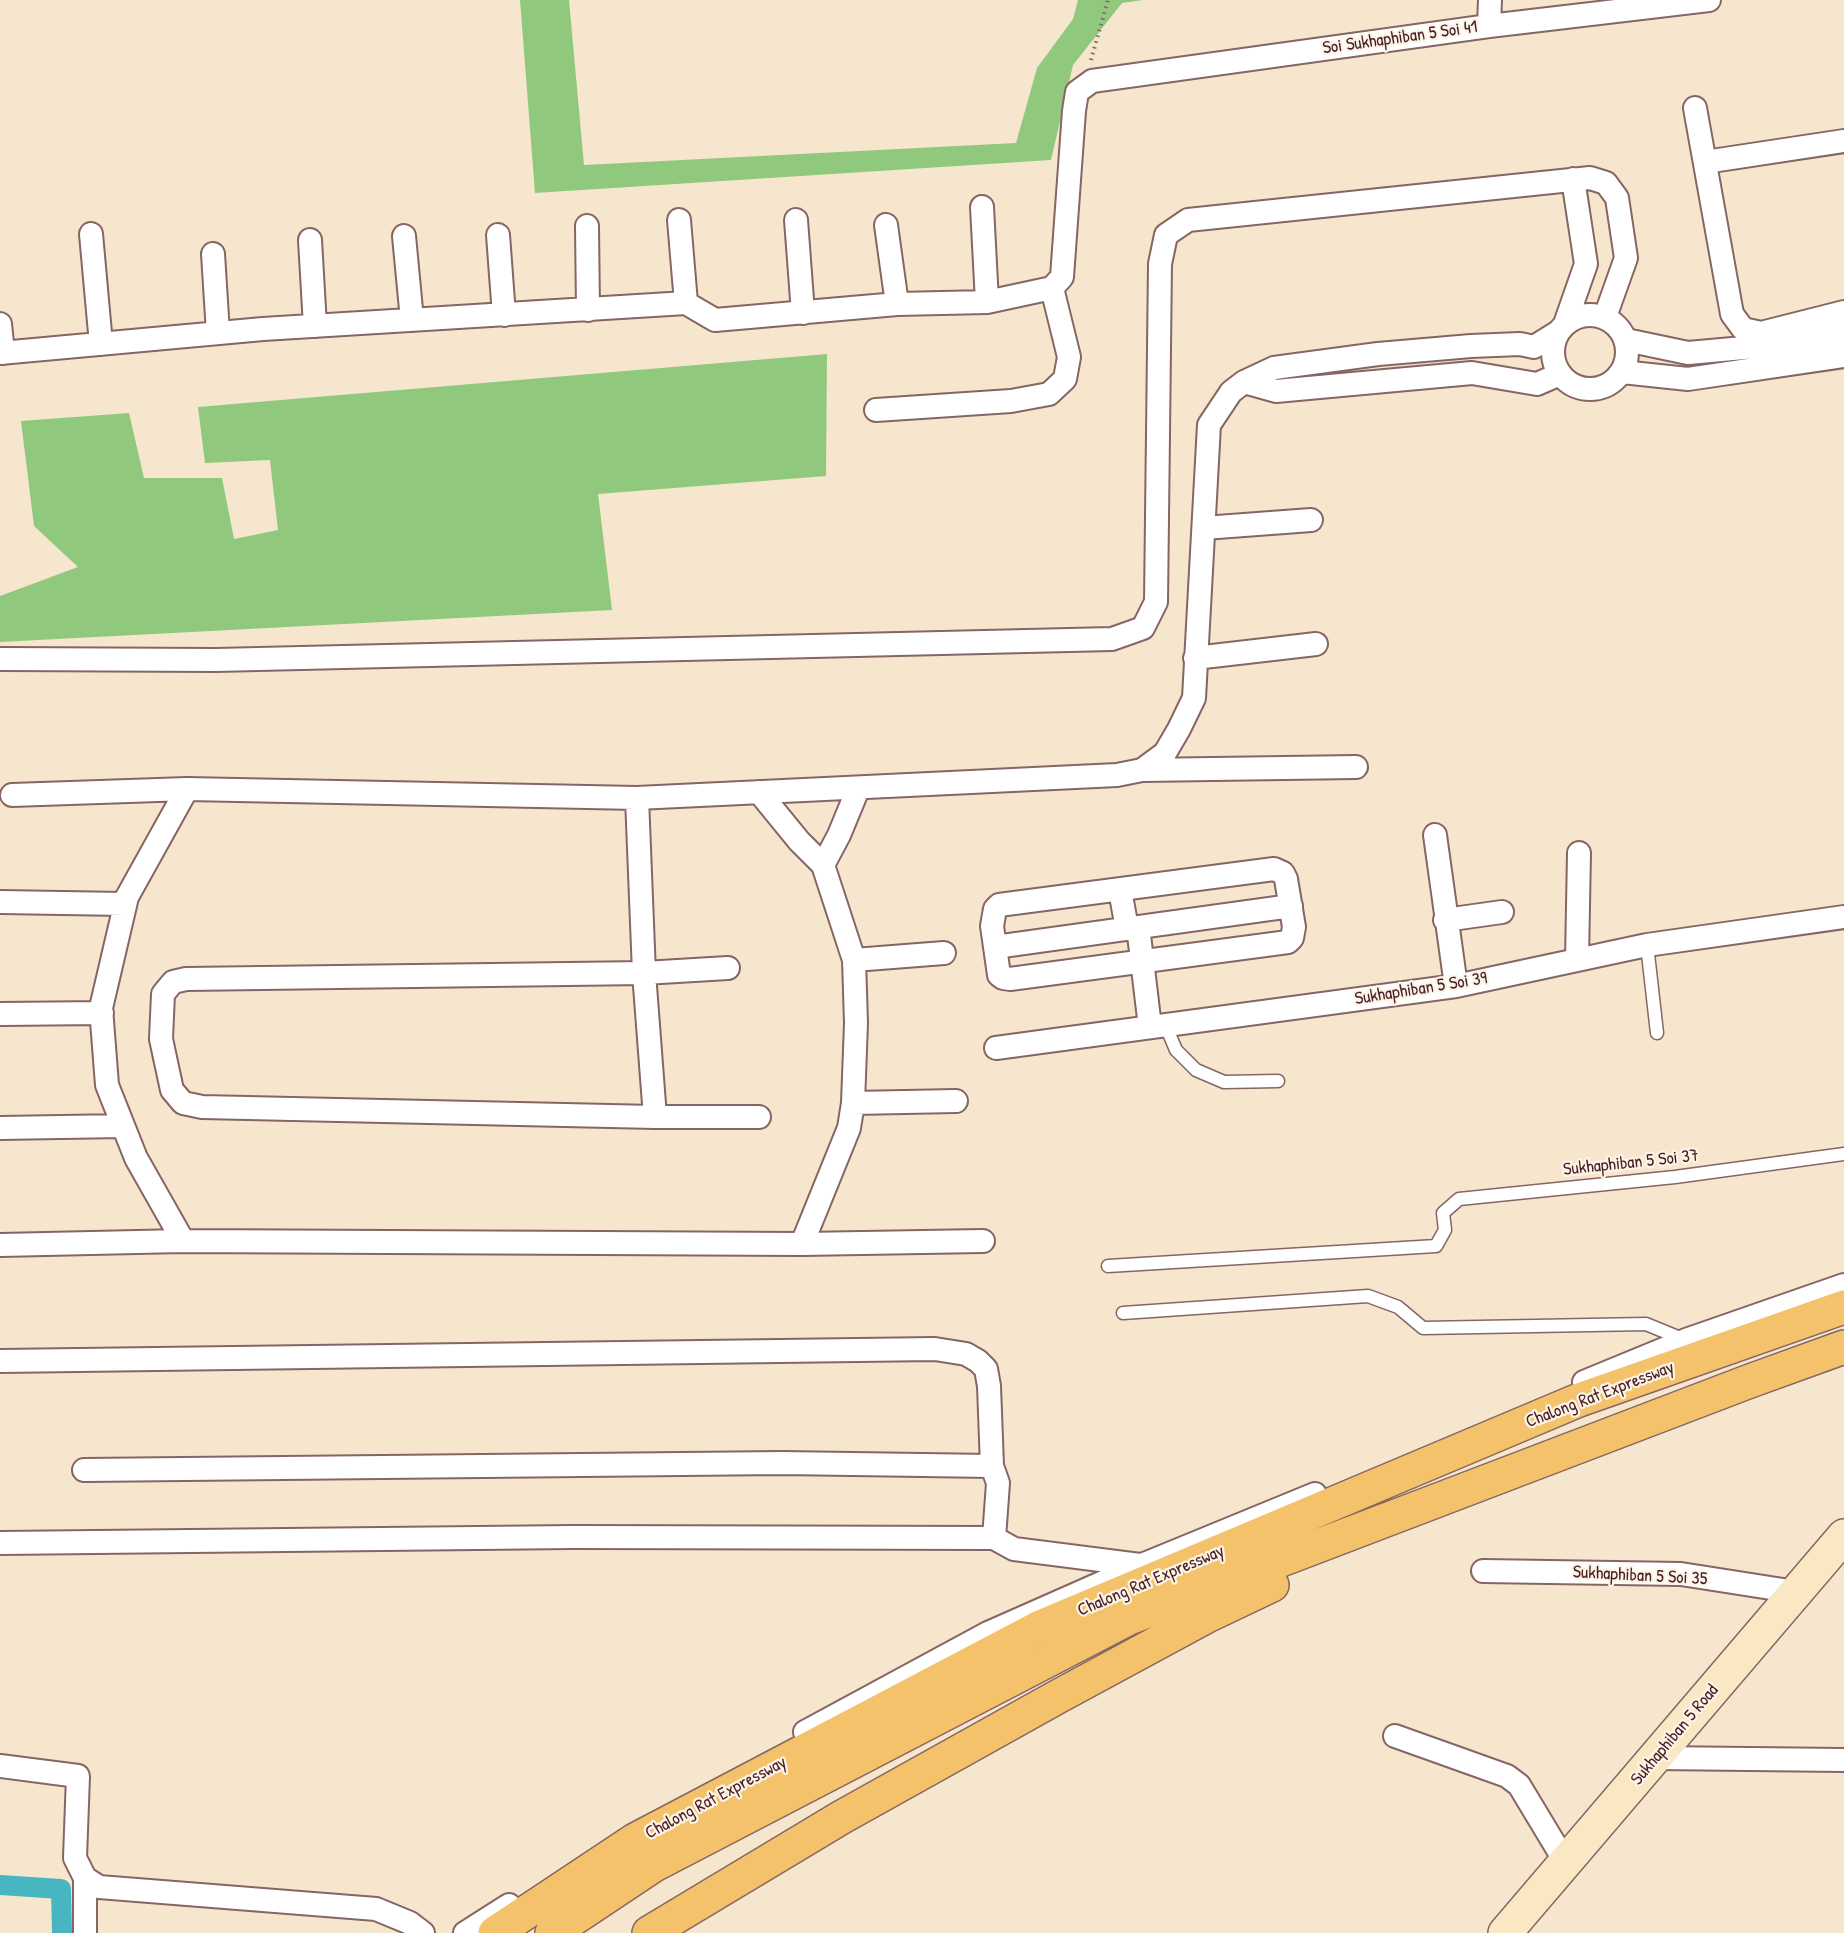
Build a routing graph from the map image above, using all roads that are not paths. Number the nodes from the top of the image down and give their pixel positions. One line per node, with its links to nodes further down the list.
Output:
1 (1490, 0): 4 (street)
2 (1709, 0): 3 (street, Soi Sukhaphiban 5 Soi 41)
3 (1607, 6): 4 (street, Soi Sukhaphiban 5 Soi 41)
4 (1489, 26): 19 (street, Soi Sukhaphiban 5 Soi 41)
5 (1695, 108): 7 (street)
6 (1844, 141): 7 (street)
7 (1705, 162): 24 (street)
8 (1573, 179): 27 (street); 31 (street); 50 (street)
9 (982, 207): 20 (street)
10 (679, 220): 21 (street)
11 (796, 220): 25 (street)
12 (886, 225): 22 (street)
13 (587, 226): 23 (street)
14 (91, 234): 35 (street)
15 (498, 235): 26 (street)
16 (404, 236): 28 (street)
17 (310, 240): 30 (street)
18 (213, 254): 32 (street)
19 (1052, 288): 20 (street); 45 (street)
20 (987, 302): 22 (street)
21 (686, 303): 23 (street); 25 (street)
22 (897, 304): 25 (street)
23 (588, 310): 26 (street)
24 (1844, 312)
25 (803, 313)
26 (504, 315): 28 (street)
27 (1605, 317): 31 (street); 34 (street)
28 (412, 320): 30 (street)
29 (0, 324): 37 (street)
30 (315, 326): 32 (street)
31 (1561, 328): 36 (street); 42 (street)
32 (218, 333): 35 (street)
33 (1844, 334): 34 (street)
34 (1626, 340): 41 (street)
35 (102, 344): 37 (street)
36 (1471, 346): 38 (street); 40 (street)
37 (1, 353)
38 (1378, 354): 43 (street); 44 (street)
39 (1844, 356): 41 (street)
40 (1472, 372): 42 (street); 44 (street)
41 (1622, 372): 42 (street)
42 (1560, 374)
43 (1244, 382): 44 (street); 47 (street)
44 (1383, 382)
45 (876, 410)
46 (1311, 520): 47 (street)
47 (1204, 528): 49 (street)
48 (1316, 644): 49 (street)
49 (1195, 658): 52 (street)
50 (0, 659)
51 (1356, 767): 52 (street)
52 (1142, 770): 54 (street)
53 (187, 789): 56 (street); 57 (street); 63 (street)
54 (858, 789): 55 (street); 60 (street)
55 (759, 792): 57 (street); 60 (street)
56 (12, 795)
57 (637, 798): 76 (street)
58 (1435, 835): 67 (street)
59 (1579, 853): 73 (street)
60 (823, 865): 72 (street)
61 (1120, 890): 64 (street); 68 (street); 70 (street)
62 (0, 902): 63 (street)
63 (125, 904): 78 (street)
64 (1291, 906): 68 (street); 74 (street)
65 (1502, 912): 67 (street)
66 (1844, 916): 69 (street, Sukhaphiban 5 Soi 39)
67 (1445, 920): 77 (street)
68 (1130, 928): 70 (street); 74 (street)
69 (1647, 945): 73 (street, Sukhaphiban 5 Soi 39); 81 (lane)
70 (994, 947): 74 (street)
71 (944, 953): 72 (street)
72 (854, 960): 85 (street)
73 (1576, 960): 77 (street, Sukhaphiban 5 Soi 39)
74 (1143, 962): 80 (street)
75 (728, 968): 76 (street)
76 (644, 973): 86 (street); 86 (street)
77 (1455, 986): 80 (street, Sukhaphiban 5 Soi 39)
78 (102, 1013): 79 (street); 88 (street)
79 (0, 1014)
80 (1157, 1026): 82 (street, Sukhaphiban 5 Soi 39); 83 (lane)
81 (1657, 1033)
82 (996, 1048)
83 (1278, 1081)
84 (956, 1101): 85 (street)
85 (853, 1103): 93 (street)
86 (655, 1117): 87 (street)
87 (759, 1117)
88 (123, 1126): 89 (street); 91 (street)
89 (0, 1128)
90 (1844, 1154): 95 (lane, Sukhaphiban 5 Soi 37)
91 (183, 1240): 93 (street); 94 (street)
92 (983, 1241): 93 (street)
93 (802, 1244)
94 (0, 1245)
95 (1108, 1266)
96 (1844, 1285): 99 (street)
97 (1844, 1307): 120 (highway, Chalong Rat Expressway)
98 (1123, 1313): 99 (lane)
99 (1686, 1340): 108 (street)
100 (1844, 1347): 104 (highway, Chalong Rat Expressway)
101 (0, 1360): 102 (street)
102 (992, 1466): 103 (street); 106 (street)
103 (84, 1470)
104 (1507, 1474): 121 (highway, Chalong Rat Expressway); 122 (highway)
105 (1844, 1536): 110 (main road, Sukhaphiban 5 Road)
106 (994, 1538): 107 (street); 108 (street)
107 (0, 1543)
108 (1142, 1565): 119 (street)
109 (1483, 1570): 110 (street, Sukhaphiban 5 Soi 35)
110 (1796, 1592): 112 (main road, Sukhaphiban 5 Road)
111 (1395, 1736): 115 (street)
112 (1655, 1758): 113 (street); 115 (main road, Sukhaphiban 5 Road)
113 (1844, 1760)
114 (0, 1766): 116 (street)
115 (1566, 1863): 123 (main road, Sukhaphiban 5 Road)
116 (86, 1878): 117 (street); 118 (street)
117 (85, 1933)
118 (423, 1933)
119 (465, 1933)
120 (495, 1933)
121 (552, 1933)
122 (649, 1933)
123 (1505, 1933)

